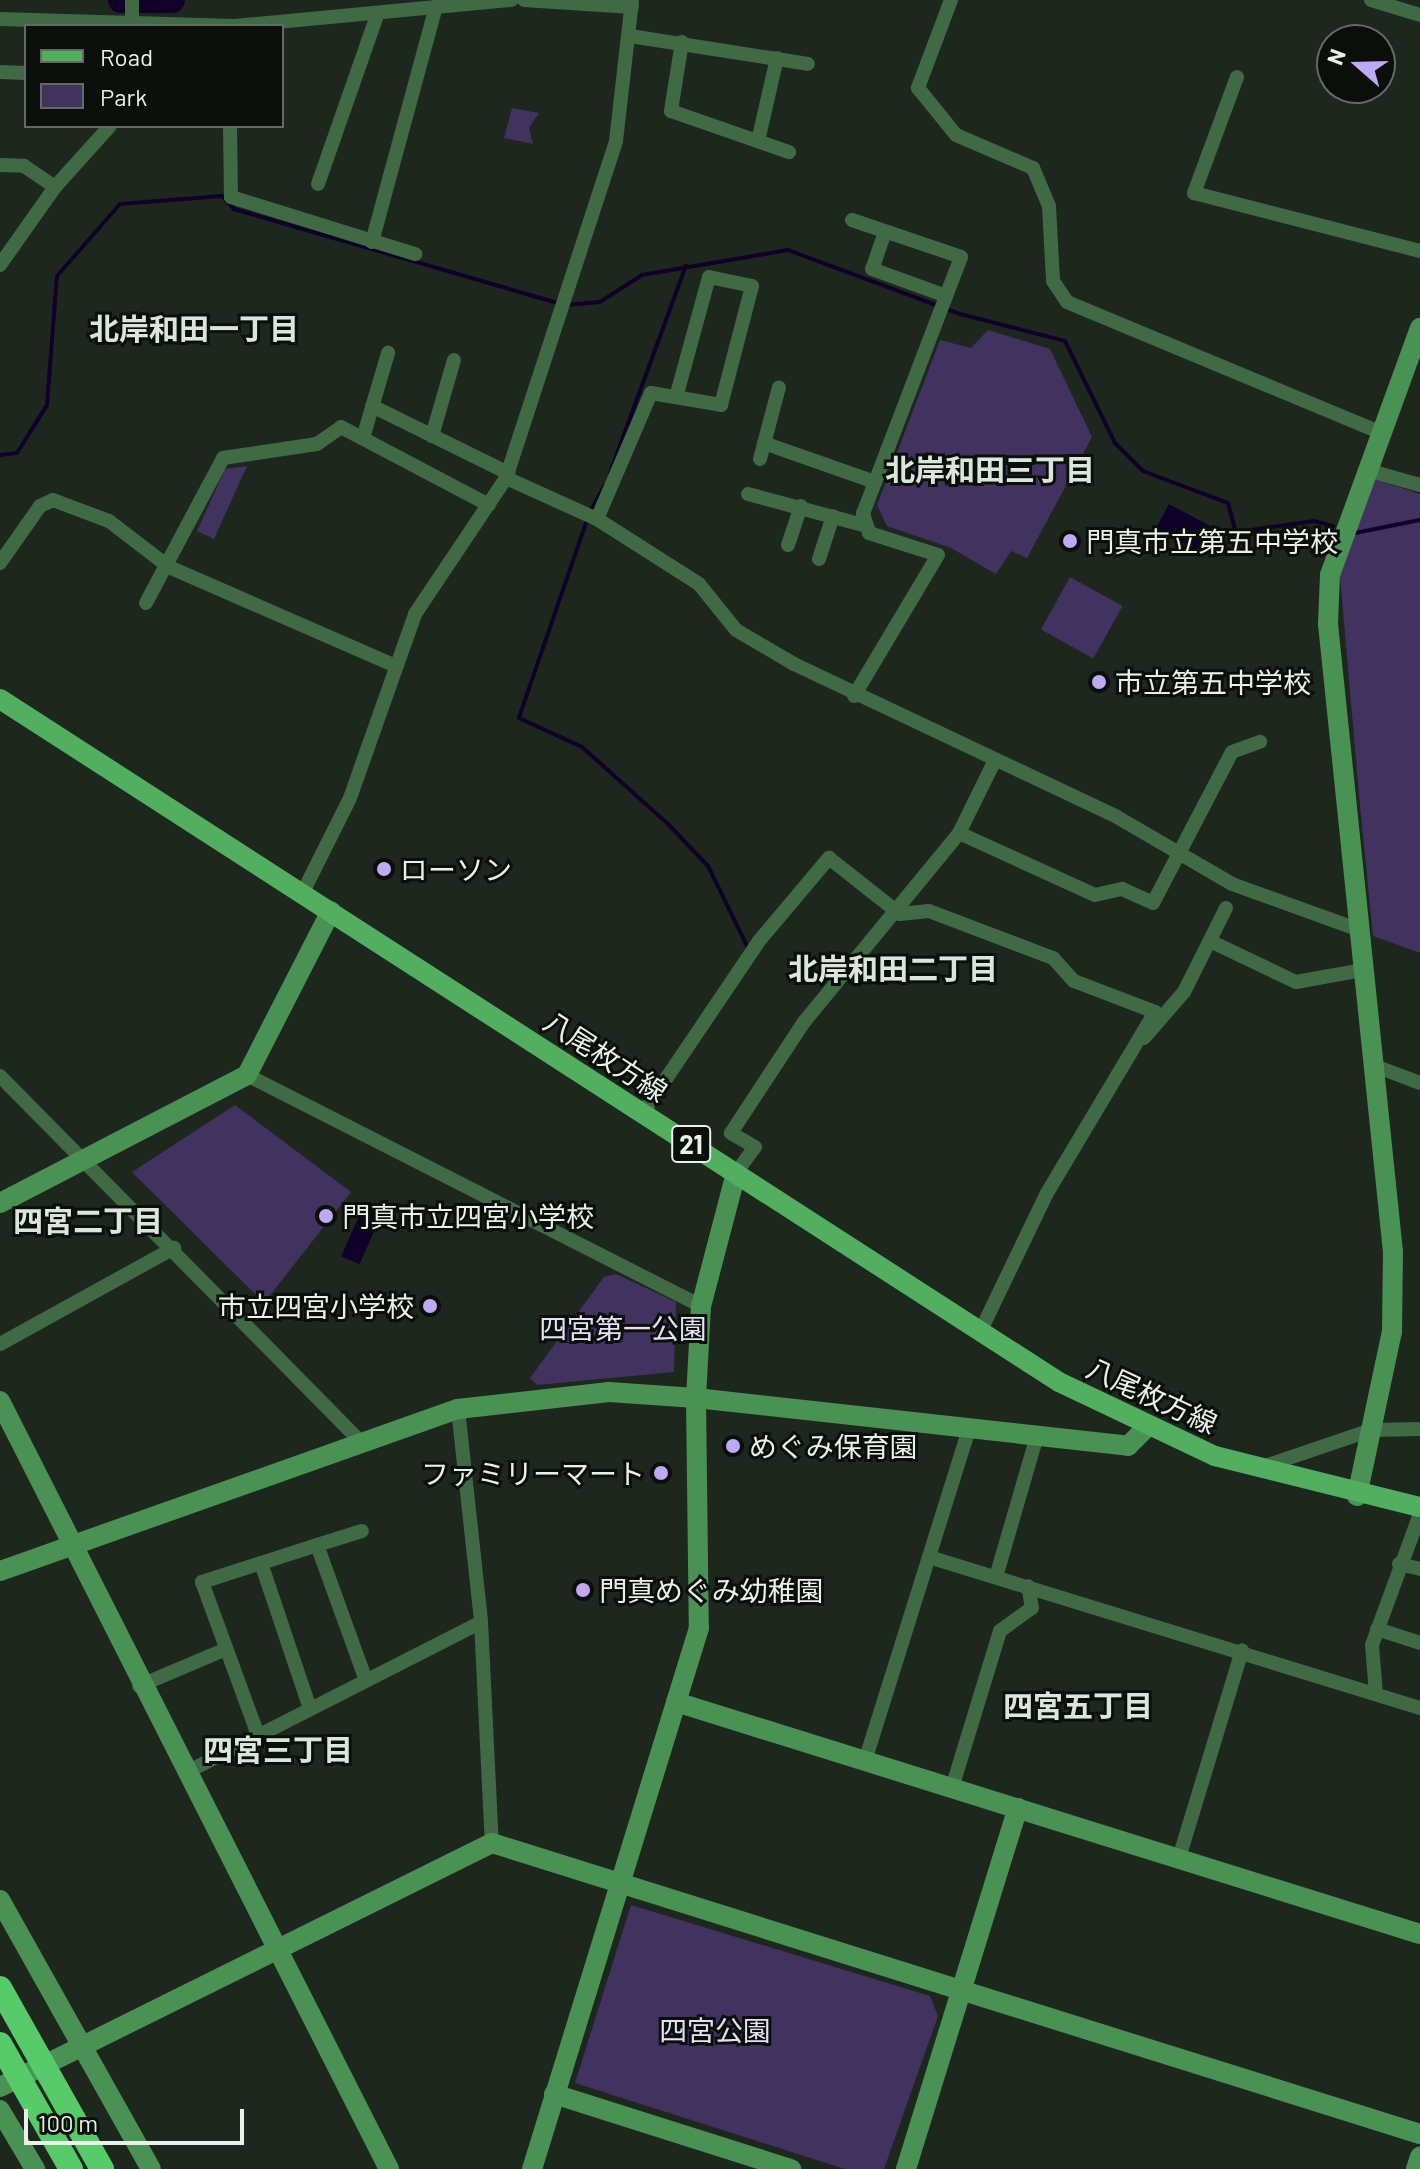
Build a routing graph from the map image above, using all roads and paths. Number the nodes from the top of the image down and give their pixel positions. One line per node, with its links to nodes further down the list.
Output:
1 (132, 0): 12 (street)
2 (512, 0): 6 (street)
3 (524, 0): 7 (street)
4 (951, 0): 41 (street)
5 (1371, 0): 9 (street)
6 (430, 4): 8 (street); 13 (street); 30 (street)
7 (632, 4): 14 (street)
8 (378, 13): 13 (street); 26 (street)
9 (1420, 15)
10 (0, 19): 11 (street)
11 (54, 23): 12 (street)
12 (132, 24): 13 (street)
13 (234, 24)
14 (630, 36): 15 (street); 47 (street)
15 (682, 42): 16 (street); 23 (street)
16 (777, 58): 17 (street); 23 (street)
17 (808, 64)
18 (0, 72): 19 (street)
19 (24, 73)
20 (1237, 77): 31 (street)
21 (108, 128): 27 (street)
22 (230, 128): 30 (street)
23 (758, 141): 24 (street)
24 (789, 152)
25 (0, 165): 27 (street)
26 (318, 184)
27 (55, 187): 33 (street)
28 (852, 220): 29 (street)
29 (885, 232): 34 (street); 34 (street)
30 (372, 242): 32 (street)
31 (1420, 251)
32 (415, 254)
33 (0, 265)
34 (943, 303): 48 (street)
35 (1420, 328): 41 (street)
36 (388, 353): 40 (street)
37 (454, 360): 42 (street)
38 (779, 387): 44 (street)
39 (677, 394): 39 (street); 54 (street)
40 (372, 406): 42 (street); 43 (street)
41 (1380, 432): 46 (street)
42 (432, 436): 47 (street)
43 (363, 438): 51 (street); 59 (street)
44 (764, 443): 45 (street); 48 (street)
45 (760, 459)
46 (1367, 470): 49 (street); 72 (street)
47 (507, 475): 51 (street); 54 (street)
48 (875, 482): 55 (street)
49 (1420, 485)
50 (748, 494): 52 (street)
51 (489, 505): 61 (street)
52 (801, 506): 53 (street); 56 (street)
53 (833, 516): 55 (street); 57 (street)
54 (597, 519): 62 (street)
55 (867, 526): 62 (street)
56 (788, 545)
57 (819, 559)
58 (0, 563): 59 (street)
59 (169, 567): 60 (street); 61 (street)
60 (146, 603)
61 (393, 665): 68 (street)
62 (854, 696): 65 (street)
63 (0, 699): 68 (main road, 八尾枚方線 / 21)
64 (1260, 742): 67 (street)
65 (995, 760): 66 (street); 67 (street)
66 (959, 833): 67 (street); 71 (street)
67 (1176, 850): 72 (street)
68 (302, 894): 70 (main road, 八尾枚方線 / 21)
69 (1226, 908): 73 (street)
70 (331, 911): 77 (street); 80 (main road, 八尾枚方線 / 21)
71 (900, 914): 75 (street); 80 (street); 82 (street)
72 (1357, 929): 74 (street)
73 (1212, 942): 74 (street); 75 (street)
74 (1362, 970): 76 (street)
75 (1136, 1044): 86 (street)
76 (1375, 1066): 79 (street); 94 (street)
77 (247, 1075): 81 (street); 85 (street)
78 (0, 1076): 81 (street)
79 (1420, 1083)
80 (643, 1113): 82 (main road, 八尾枚方線 / 21)
81 (83, 1160): 83 (street); 84 (street)
82 (736, 1173): 85 (street); 86 (main road, 八尾枚方線 / 21)
83 (0, 1203)
84 (174, 1248): 87 (street); 96 (street)
85 (701, 1306): 88 (street)
86 (981, 1330): 91 (main road, 八尾枚方線 / 21)
87 (0, 1344)
88 (696, 1398): 90 (street); 92 (street); 119 (street)
89 (0, 1401): 103 (street)
90 (458, 1409): 96 (street); 111 (street)
91 (1146, 1428): 95 (street); 97 (main road, 八尾枚方線 / 21)
92 (969, 1429): 95 (street); 104 (street)
93 (1420, 1429): 94 (street)
94 (1371, 1430): 97 (street); 98 (street)
95 (1037, 1436): 109 (street)
96 (358, 1439): 103 (street)
97 (1257, 1470): 98 (main road, 八尾枚方線 / 21)
98 (1357, 1496): 99 (main road, 八尾枚方線 / 21)
99 (1420, 1507)
100 (1420, 1514): 106 (street)
101 (362, 1531): 102 (street)
102 (317, 1545): 105 (street); 116 (street)
103 (70, 1548): 108 (street); 117 (street)
104 (929, 1557): 109 (street); 123 (street)
105 (261, 1563): 114 (street); 121 (street)
106 (1399, 1564): 107 (street); 112 (street)
107 (1420, 1569)
108 (0, 1571)
109 (996, 1577): 110 (street)
110 (1028, 1586): 115 (street); 125 (street)
111 (481, 1622): 116 (street); 127 (street)
112 (1377, 1629): 113 (street); 118 (street)
113 (1420, 1643)
114 (226, 1649): 117 (street); 122 (street)
115 (1242, 1650): 118 (street); 128 (street)
116 (366, 1680): 121 (street)
117 (139, 1686): 124 (street)
118 (1376, 1694): 120 (street)
119 (676, 1702): 123 (street); 129 (street)
120 (1420, 1708)
121 (310, 1709): 122 (street)
122 (258, 1735): 124 (street)
123 (865, 1761): 125 (street)
124 (187, 1772): 132 (street)
125 (952, 1788): 126 (street)
126 (1018, 1808): 128 (street); 134 (street)
127 (492, 1843): 129 (street); 132 (street)
128 (1179, 1858): 131 (street)
129 (619, 1883): 134 (street); 141 (street)
130 (0, 1900): 137 (street)
131 (1420, 1934)
132 (278, 1954): 137 (street); 150 (street)
133 (0, 1988): 148 (highway, bridge)
134 (961, 1990): 144 (street); 153 (street)
135 (0, 1996): 148 (highway, bridge)
136 (0, 2044): 147 (highway, bridge)
137 (79, 2047): 140 (street); 149 (street)
138 (0, 2051): 143 (highway, bridge)
139 (0, 2060): 143 (highway, bridge)
140 (0, 2087)
141 (554, 2094): 151 (street); 152 (street)
142 (0, 2110): 146 (street)
143 (36, 2116): 147 (highway, bridge)
144 (1420, 2134)
145 (1420, 2157): 154 (street)
146 (35, 2169)
147 (69, 2169)
148 (100, 2169)
149 (151, 2169)
150 (389, 2169)
151 (532, 2169)
152 (791, 2169)
153 (906, 2169)
154 (1416, 2169)

